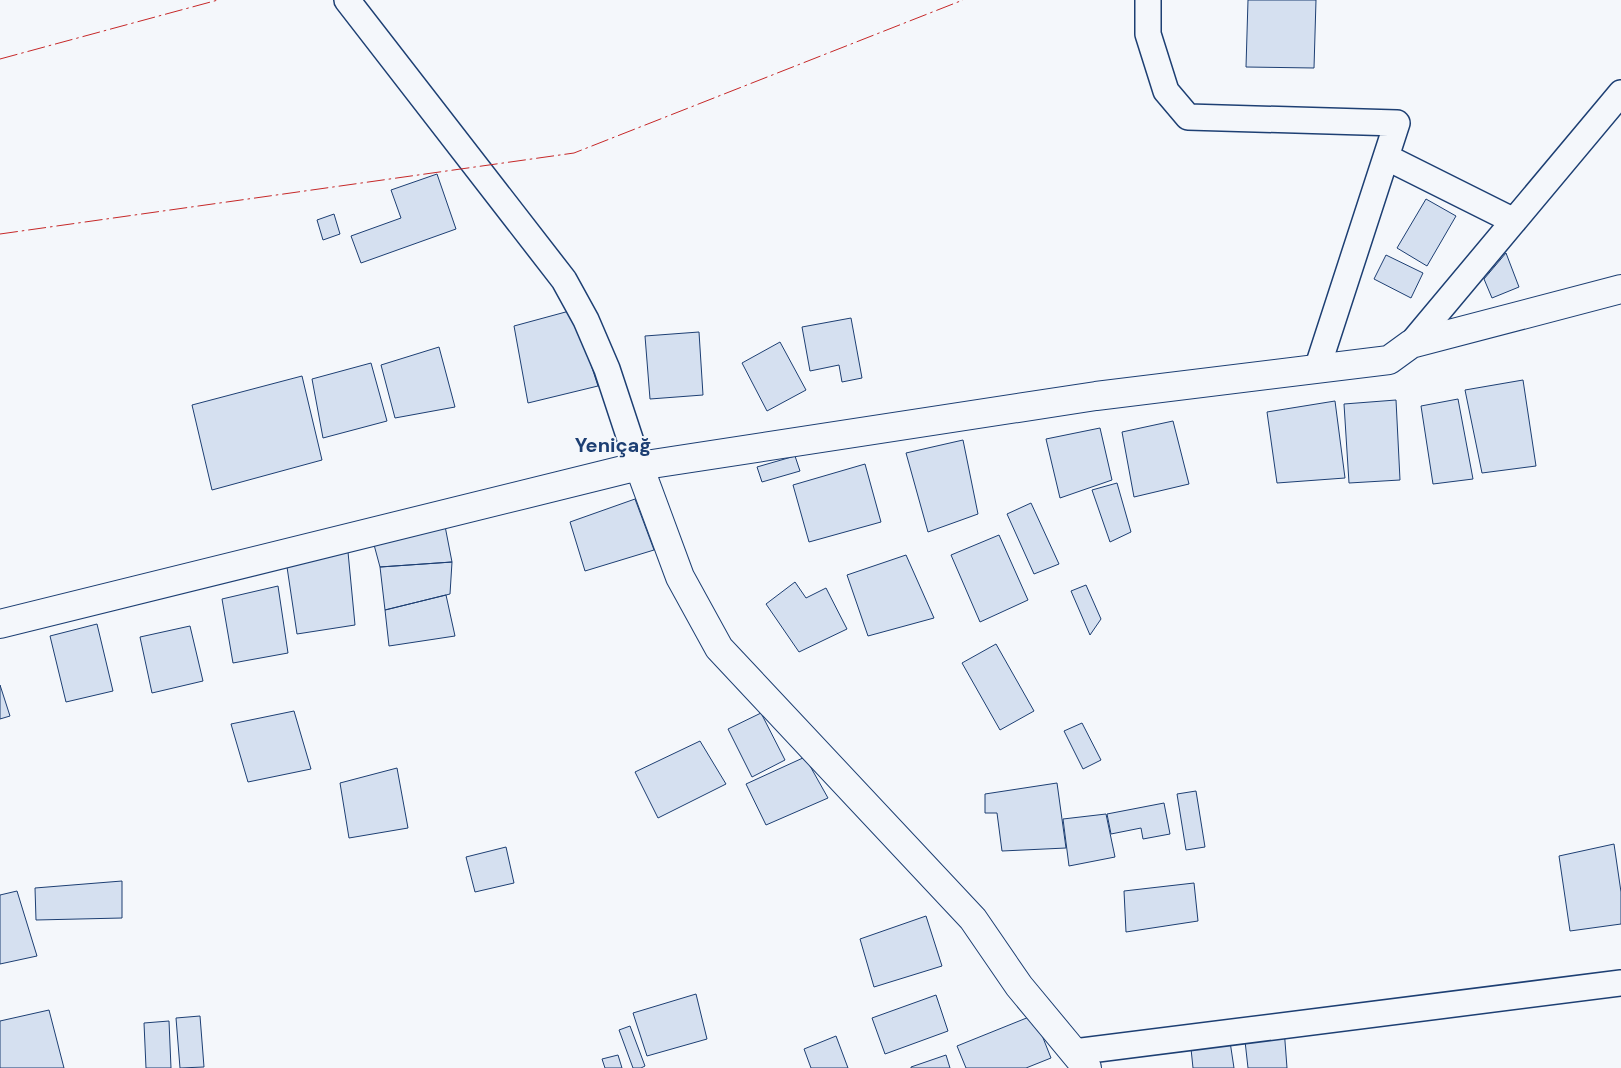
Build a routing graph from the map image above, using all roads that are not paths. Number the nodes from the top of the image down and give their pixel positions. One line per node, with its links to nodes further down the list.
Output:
1 (347, 0): 9 (street)
2 (1148, 0): 4 (street)
3 (1621, 93): 5 (street)
4 (1386, 157): 5 (street); 8 (street)
5 (1514, 221): 7 (street)
6 (1621, 290): 7 (street)
7 (1411, 344): 8 (street)
8 (1317, 369): 9 (street)
9 (639, 466): 10 (street); 12 (street)
10 (0, 624)
11 (1621, 983): 12 (street)
12 (1081, 1060)

